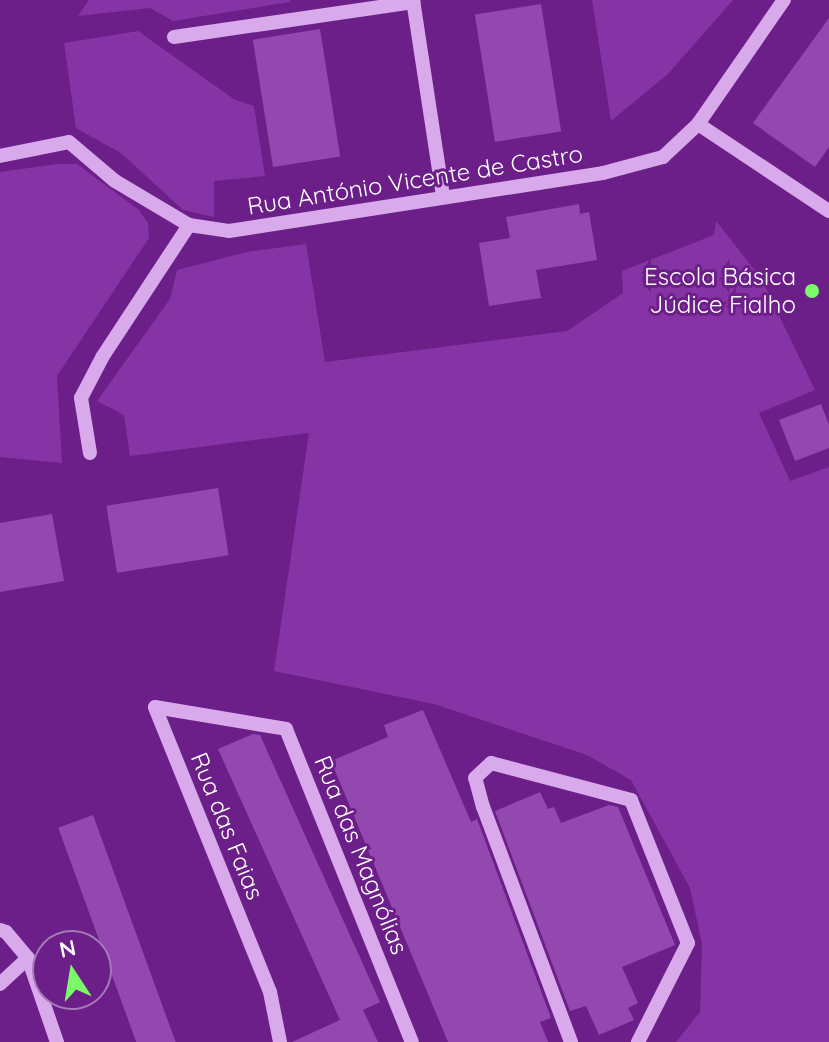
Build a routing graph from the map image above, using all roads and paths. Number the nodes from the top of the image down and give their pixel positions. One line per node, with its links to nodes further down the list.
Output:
1 (784, 0): 4 (street, Rua António Vicente de Castro)
2 (413, 1): 3 (street); 6 (street)
3 (174, 37)
4 (698, 124): 6 (street, Rua António Vicente de Castro); 7 (street)
5 (0, 156): 8 (street, Rua António Vicente de Castro)
6 (443, 197): 8 (street, Rua António Vicente de Castro)
7 (829, 211)
8 (189, 225): 9 (street)
9 (90, 453)
10 (239, 719): 15 (street, Rua das Faias); 16 (street, Rua das Magnólias)
11 (0, 930): 12 (street)
12 (28, 958): 13 (street); 14 (street)
13 (0, 984)
14 (57, 1042)
15 (280, 1042)
16 (412, 1042)
17 (571, 1042): 18 (street)
18 (638, 1042)

